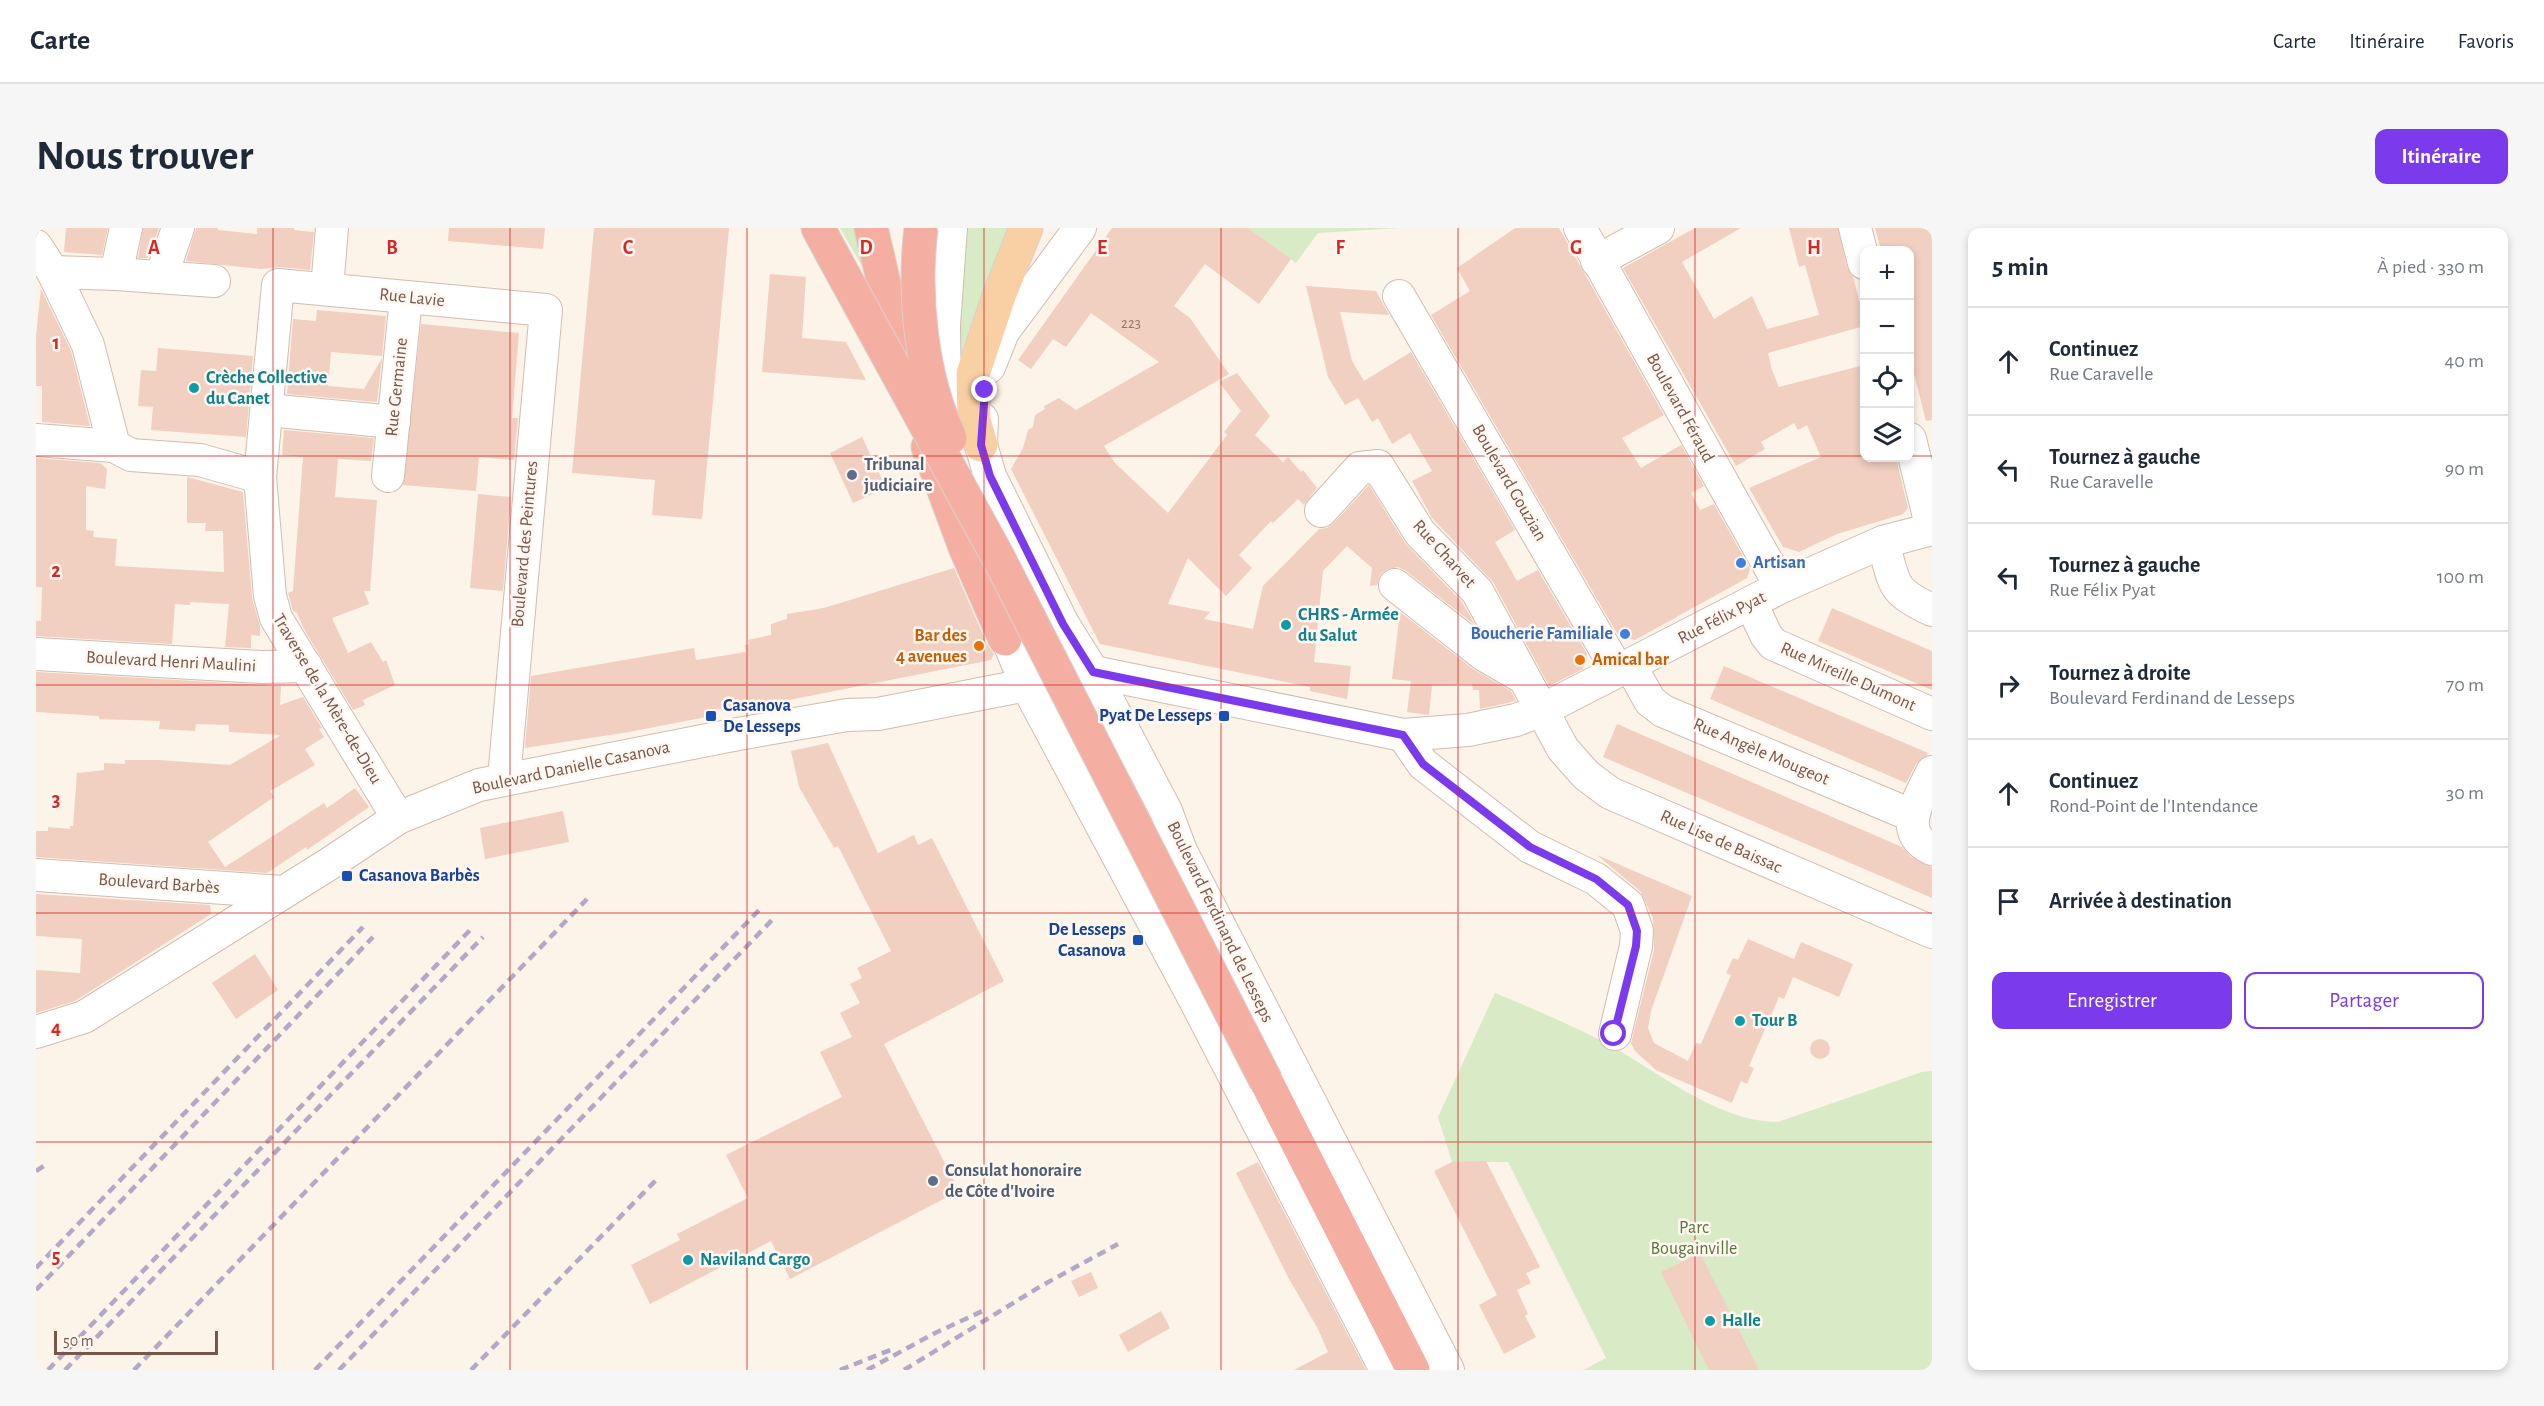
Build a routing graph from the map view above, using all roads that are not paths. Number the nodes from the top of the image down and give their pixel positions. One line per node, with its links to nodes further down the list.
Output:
1 (126, 228): 17 (street)
2 (178, 228): 18 (street)
3 (332, 228): 21 (street)
4 (871, 228): 41 (highway)
5 (921, 228): 36 (highway, bridge)
6 (951, 228): 41 (street)
7 (1026, 228): 28 (main road)
8 (1080, 228): 28 (street)
9 (1580, 228): 15 (street, Boulevard Féraud)
10 (1658, 228): 15 (street)
11 (1856, 228): 14 (street)
12 (825, 240): 36 (highway, bridge)
13 (36, 246): 16 (street)
14 (1860, 246)
15 (1598, 261): 38 (street, Boulevard Féraud)
16 (53, 272): 17 (street); 29 (street)
17 (116, 274): 18 (street)
18 (161, 277): 19 (street)
19 (214, 281)
20 (278, 285): 21 (street, Rue Lavie); 25 (street, Traverse de la Mère-de-Dieu)
21 (327, 289): 23 (street, Rue Lavie)
22 (1399, 296): 44 (street, Boulevard Gouzian)
23 (406, 298): 24 (street, Rue Lavie); 26 (street, Rue Germaine)
24 (546, 310): 53 (street, Boulevard des Peintures)
25 (267, 410): 26 (street); 32 (street, Traverse de la Mère-de-Dieu)
26 (393, 422): 31 (street, Rue Germaine)
27 (36, 440): 29 (street)
28 (981, 445): 45 (street, Boulevard Ferdinand de Lesseps)
29 (114, 446): 32 (street)
30 (1914, 456): 34 (street)
31 (388, 476)
32 (260, 477): 43 (street, Traverse de la Mère-de-Dieu)
33 (1321, 511): 46 (street, Rue Charvet)
34 (1932, 528): 35 (street, Rue Félix Pyat)
35 (1883, 542): 38 (street, Rue Félix Pyat); 40 (street)
36 (998, 557): 65 (highway, bridge)
37 (1395, 585): 46 (street)
38 (1781, 587): 39 (street, Rue Félix Pyat)
39 (1751, 603): 44 (street, Rue Félix Pyat); 49 (street, Rue Mireille Dumont)
40 (1932, 610)
41 (1005, 639): 47 (street)
42 (36, 654): 43 (street, Boulevard Henri Maulini)
43 (306, 666): 56 (street, Traverse de la Mère-de-Dieu)
44 (1624, 668): 48 (street, Rue Félix Pyat); 55 (street, Rue Angèle Mougeot)
45 (1082, 674): 47 (street, Boulevard Danielle Casanova); 50 (street, Rue Félix Pyat); 51 (street); 58 (street, Boulevard Ferdinand de Lesseps)
46 (1524, 678): 48 (street, Rue Charvet)
47 (1026, 684): 53 (street, Boulevard Danielle Casanova); 54 (street)
48 (1542, 710): 50 (street, Rue Félix Pyat); 61 (street, Rue Lise de Baissac)
49 (1932, 714)
50 (1403, 735): 63 (street)
51 (1124, 769): 54 (street); 58 (street)
52 (1932, 772): 55 (street)
53 (504, 778): 56 (street, Boulevard Danielle Casanova)
54 (1082, 790): 64 (street)
55 (1911, 816): 57 (street)
56 (398, 818): 60 (street, Boulevard Danielle Casanova)
57 (1932, 849)
58 (1182, 851): 66 (street, Boulevard Ferdinand de Lesseps)
59 (36, 875): 60 (street, Boulevard Barbès)
60 (283, 892): 62 (street, Boulevard Danielle Casanova)
61 (1932, 932)
62 (36, 1032)
63 (1614, 1034)
64 (1386, 1370)
65 (1413, 1370)
66 (1448, 1370)

